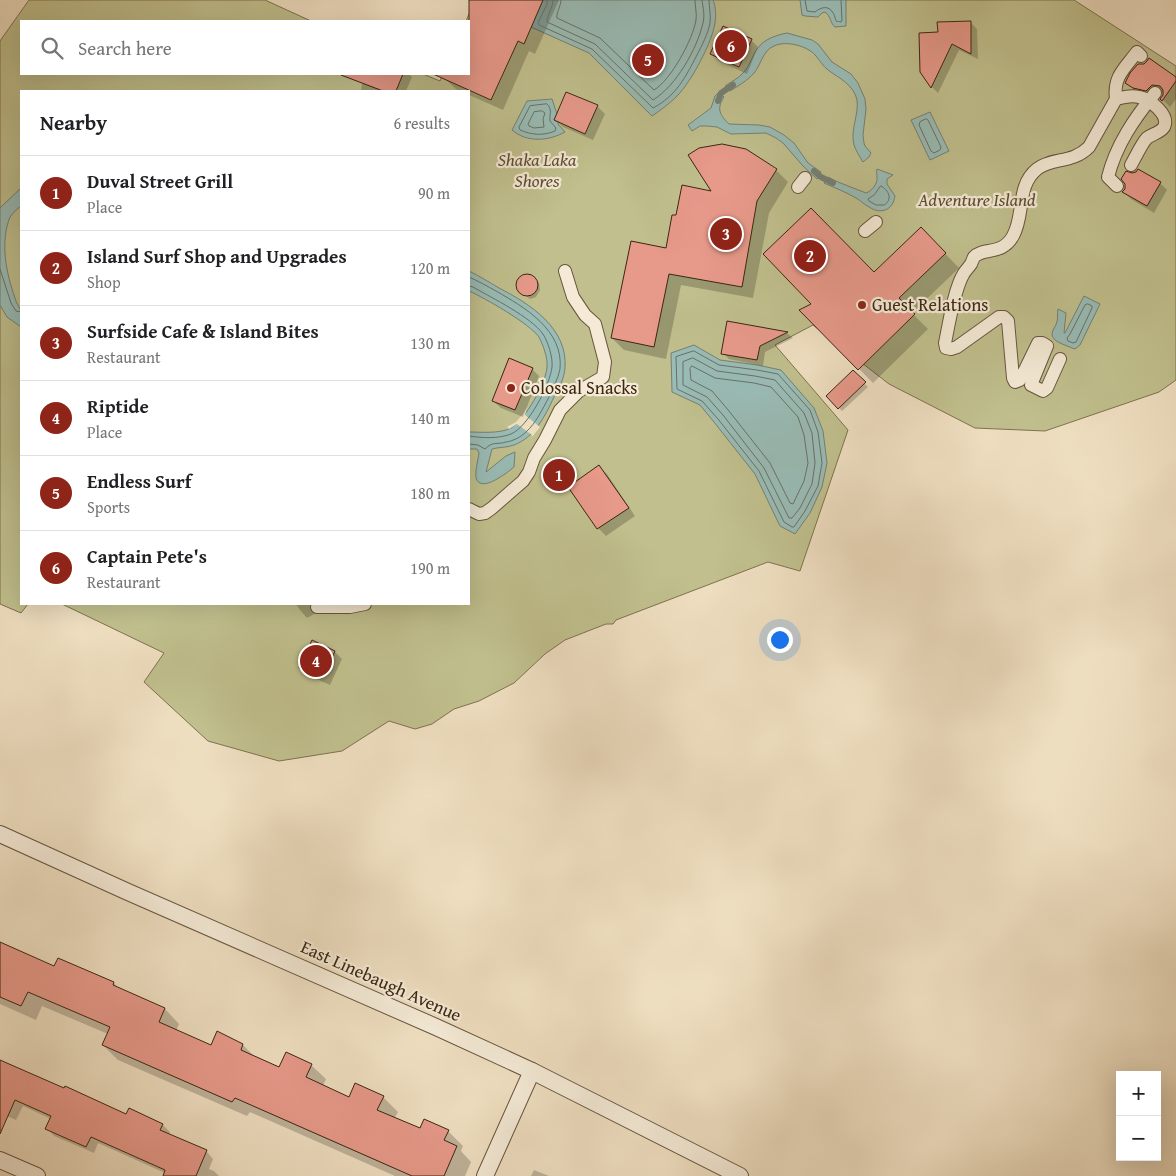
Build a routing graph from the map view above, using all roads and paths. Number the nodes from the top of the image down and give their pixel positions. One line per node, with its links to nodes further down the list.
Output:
1 (1142, 56): 3 (street)
2 (1151, 97): 3 (street); 4 (street); 5 (street)
3 (1116, 99): 7 (street)
4 (1131, 165)
5 (1118, 186)
6 (565, 271): 8 (street)
7 (1060, 359)
8 (470, 510)
9 (361, 605): 10 (street)
10 (317, 607)
11 (0, 834): 12 (street, East Linebaugh Avenue)
12 (532, 1071): 15 (street); 16 (street, East Linebaugh Avenue)
13 (0, 1160): 14 (street)
14 (37, 1176)
15 (485, 1176)
16 (740, 1176)

